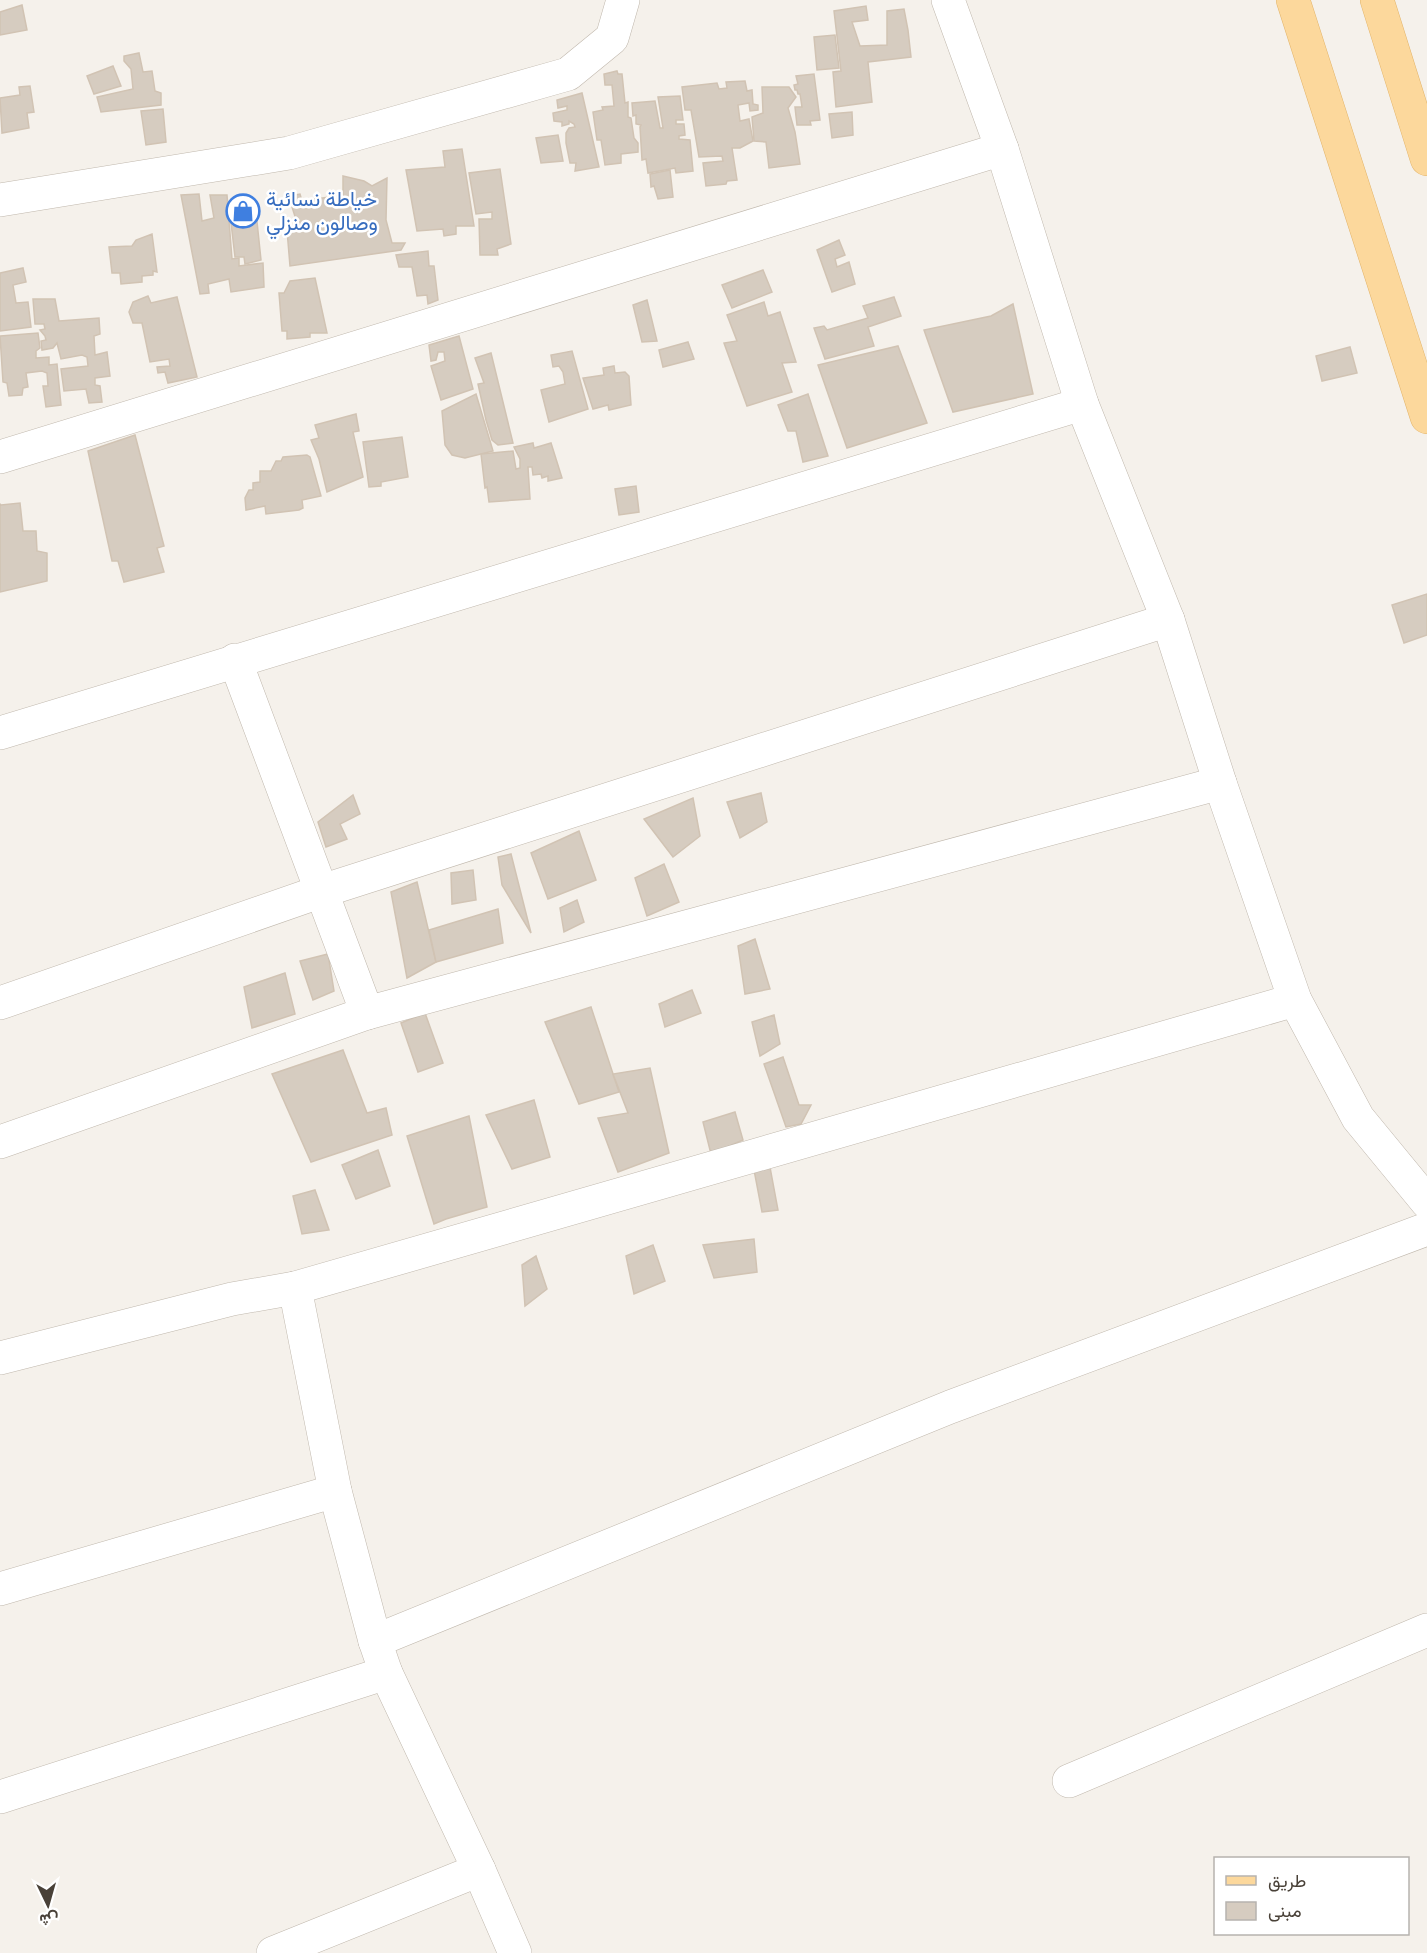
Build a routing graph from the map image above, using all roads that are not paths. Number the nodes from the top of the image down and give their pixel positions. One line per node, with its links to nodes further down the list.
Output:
1 (623, 0): 7 (street)
2 (948, 0): 5 (street)
3 (1293, 0): 9 (main road)
4 (1377, 0): 6 (main road)
5 (1002, 149): 8 (street); 10 (street)
6 (1427, 159)
7 (1, 197)
8 (1082, 404): 11 (street); 12 (street)
9 (1427, 417)
10 (0, 457)
11 (1168, 620): 14 (street); 15 (street)
12 (235, 660): 13 (street); 15 (street)
13 (0, 733)
14 (1220, 783): 16 (street); 18 (street)
15 (322, 891): 17 (street); 18 (street)
16 (1295, 1000): 20 (street); 22 (street)
17 (0, 1003)
18 (367, 1013): 19 (street)
19 (0, 1142)
20 (1427, 1203)
21 (1427, 1229): 27 (street)
22 (295, 1288): 23 (street); 24 (street)
23 (0, 1358)
24 (336, 1491): 25 (street); 27 (street)
25 (0, 1589)
26 (1427, 1630): 29 (street)
27 (375, 1641): 28 (street)
28 (386, 1673): 30 (street); 31 (street)
29 (1069, 1781)
30 (0, 1797)
31 (479, 1870): 32 (street); 33 (street)
32 (273, 1953)
33 (515, 1953)

